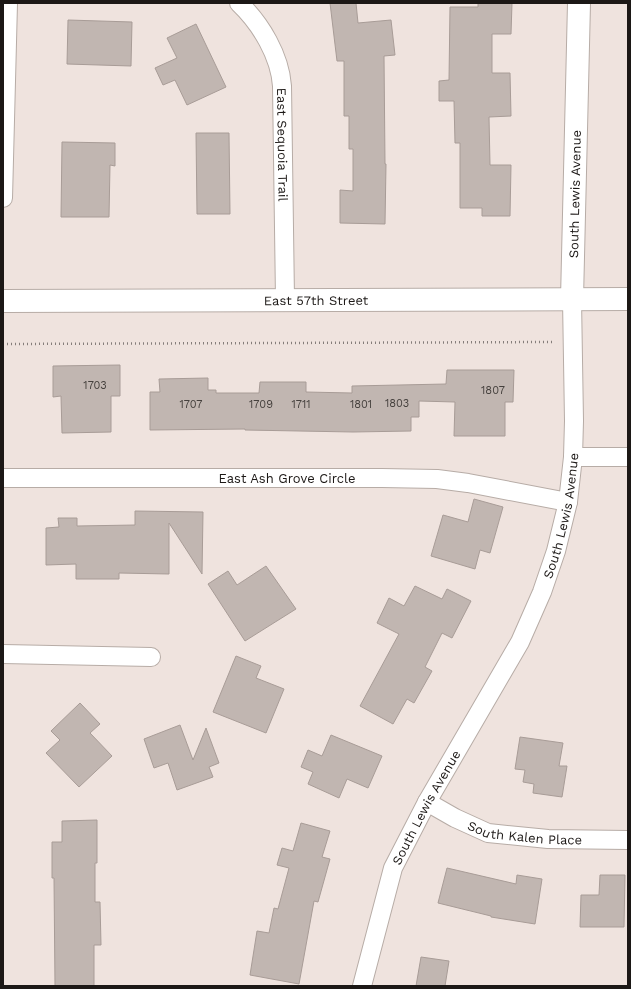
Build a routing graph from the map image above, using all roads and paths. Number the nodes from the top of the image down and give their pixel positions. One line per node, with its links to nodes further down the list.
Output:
1 (8, 3): 4 (street)
2 (239, 3): 5 (street, East Sequoia Trail)
3 (579, 3): 6 (main road, South Lewis Avenue)
4 (3, 198)
5 (285, 299): 6 (main road, East 57th Street); 8 (main road, East 57th Street)
6 (572, 299): 7 (main road, East 57th Street); 9 (street, South Lewis Avenue)
7 (628, 299)
8 (3, 301)
9 (572, 342): 10 (path); 11 (street, South Lewis Avenue)
10 (3, 344)
11 (573, 457): 12 (street); 14 (street, South Lewis Avenue)
12 (628, 457)
13 (3, 478): 14 (street, East Ash Grove Circle)
14 (568, 502): 17 (street, South Lewis Avenue)
15 (3, 654): 16 (street)
16 (151, 657)
17 (427, 802): 18 (street, South Kalen Place); 19 (street, South Lewis Avenue)
18 (628, 840)
19 (362, 986)

